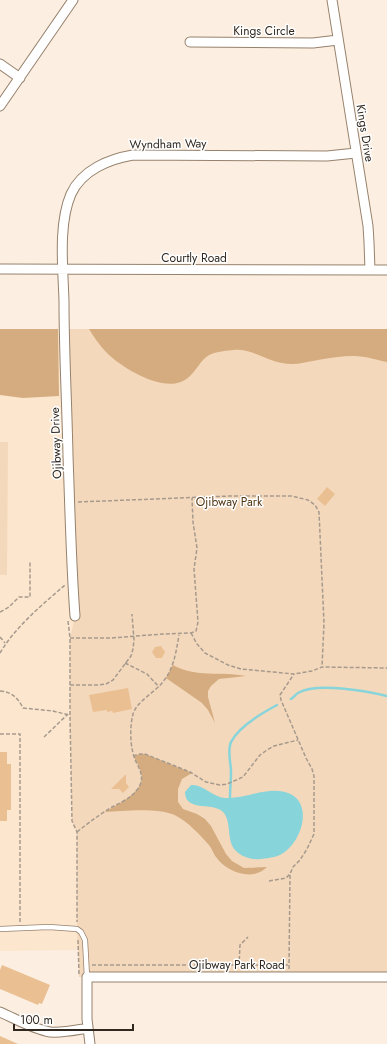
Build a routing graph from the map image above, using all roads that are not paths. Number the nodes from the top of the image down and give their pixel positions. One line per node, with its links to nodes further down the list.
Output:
1 (73, 0): 6 (street)
2 (332, 0): 3 (street, Kings Drive)
3 (338, 40): 4 (street, Kings Circle); 8 (street, Kings Drive)
4 (190, 42)
5 (0, 64): 6 (street)
6 (20, 78): 7 (street)
7 (0, 106)
8 (356, 153): 10 (street, Wyndham Way); 11 (street, Kings Drive)
9 (0, 269): 10 (street, Courtly Road)
10 (64, 269): 11 (street, Courtly Road); 13 (street, Ojibway Drive)
11 (370, 270): 12 (street, Courtly Road)
12 (387, 270)
13 (71, 615)
14 (0, 929): 15 (lane)
15 (83, 977): 16 (street, Ojibway Park Road); 18 (street)
16 (387, 977)
17 (0, 1012): 18 (street)
18 (88, 1028): 19 (street)
19 (90, 1044)

